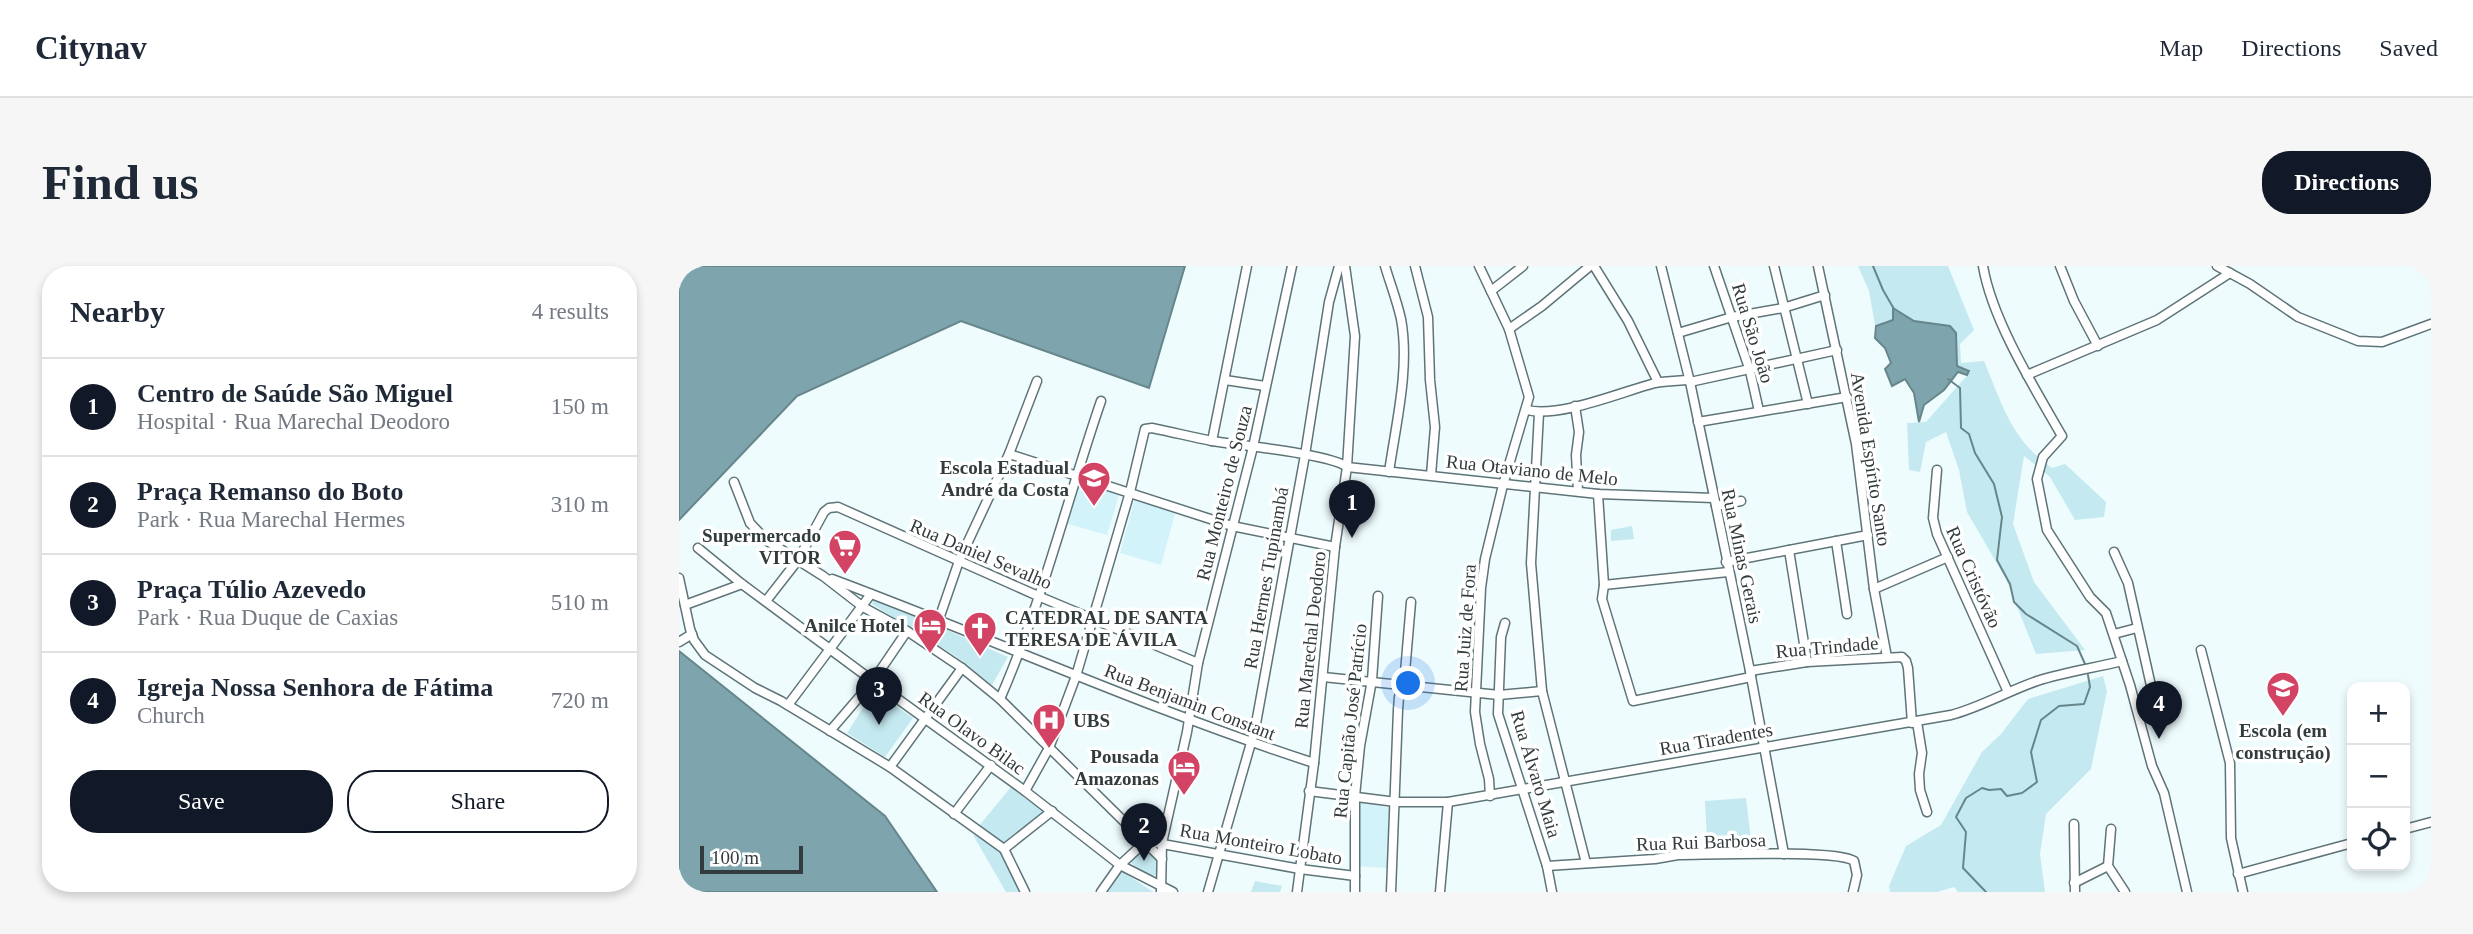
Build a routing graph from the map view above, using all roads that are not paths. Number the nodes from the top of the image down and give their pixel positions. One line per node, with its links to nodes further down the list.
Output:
1 (1247, 266): 30 (street)
2 (1292, 266): 34 (street, Rua Monteiro de Souza)
3 (1339, 266): 46 (street, Rua Hermes Tupinambá)
4 (1345, 266): 47 (street, Rua Marechal Deodoro)
5 (1385, 266): 49 (street)
6 (1415, 266): 51 (street)
7 (1479, 266): 18 (street, Rua Juiz de Fora)
8 (1523, 266): 18 (street)
9 (1592, 266): 23 (street); 33 (street)
10 (1661, 266): 24 (street, Rua Minas Gerais)
11 (1714, 266): 21 (street, Rua São João)
12 (1774, 266): 20 (street)
13 (1818, 266): 19 (street, Avenida Espírito Santo)
14 (1983, 266): 29 (street)
15 (2060, 266): 25 (street)
16 (2217, 266): 17 (street)
17 (2229, 273): 22 (street); 25 (street)
18 (1491, 291): 23 (street, Rua Juiz de Fora)
19 (1825, 295): 20 (street); 26 (street, Avenida Espírito Santo)
20 (1783, 308): 21 (street); 27 (street)
21 (1732, 317): 24 (street); 28 (street, Rua São João)
22 (2431, 324)
23 (1510, 329): 39 (street, Rua Juiz de Fora)
24 (1678, 333): 32 (street, Rua Minas Gerais)
25 (2098, 346): 29 (street)
26 (1837, 350): 27 (street); 35 (street, Avenida Espírito Santo)
27 (1797, 360): 28 (street); 37 (street)
28 (1750, 370): 32 (street); 40 (street, Rua São João)
29 (2027, 375): 92 (street)
30 (1225, 380): 34 (street); 43 (street)
31 (1037, 381): 45 (street)
32 (1689, 381): 33 (street); 42 (street, Rua Minas Gerais)
33 (1658, 382): 38 (street)
34 (1265, 386): 44 (street, Rua Monteiro de Souza)
35 (1847, 397): 37 (street); 61 (street, Avenida Espírito Santo)
36 (1101, 401): 50 (street)
37 (1808, 404): 40 (street)
38 (1576, 406): 41 (street); 55 (street)
39 (1527, 410): 41 (street); 53 (street, Rua Juiz de Fora)
40 (1759, 411): 42 (street)
41 (1539, 413): 54 (street)
42 (1698, 422): 59 (street, Rua Minas Gerais)
43 (1212, 441): 44 (street, Rua Otaviano de Melo); 56 (street, Rua Otaviano de Melo)
44 (1253, 447): 46 (street, Rua Otaviano de Melo); 60 (street, Rua Monteiro de Souza)
45 (1009, 454): 50 (street); 70 (street)
46 (1305, 455): 47 (street, Rua Otaviano de Melo); 62 (street, Rua Hermes Tupinambá)
47 (1347, 467): 49 (street, Rua Otaviano de Melo); 64 (street, Rua Marechal Deodoro)
48 (1937, 470): 68 (street, Rua Cristóvão)
49 (1389, 472): 51 (street, Rua Otaviano de Melo)
50 (1075, 475): 56 (street); 79 (street)
51 (1431, 475): 53 (street, Rua Otaviano de Melo)
52 (734, 482): 69 (street)
53 (1503, 485): 54 (street, Rua Otaviano de Melo); 110 (street, Rua Juiz de Fora)
54 (1536, 489): 55 (street, Rua Otaviano de Melo); 108 (street)
55 (1577, 491): 57 (street, Rua Otaviano de Melo)
56 (1130, 492): 60 (street); 86 (street)
57 (1598, 494): 59 (street, Rua Otaviano de Melo); 76 (street)
58 (1741, 501): 59 (street, Rua Otaviano de Melo)
59 (1715, 502): 71 (street, Rua Minas Gerais)
60 (1232, 526): 62 (street); 100 (street, Rua Monteiro de Souza)
61 (1868, 535): 63 (street); 77 (street, Avenida Espírito Santo)
62 (1289, 538): 64 (street); 119 (street, Rua Hermes Tupinambá)
63 (1836, 541): 66 (street); 85 (street)
64 (1335, 547): 104 (street, Rua Marechal Deodoro)
65 (698, 548): 75 (street, Rua Olavo Bilac)
66 (1789, 550): 71 (street); 99 (street)
67 (2114, 552): 89 (street)
68 (1948, 556): 77 (street); 109 (street, Rua Cristóvão)
69 (798, 560): 70 (street, Rua Daniel Sevalho); 73 (street); 81 (street)
70 (959, 561): 79 (street, Rua Daniel Sevalho); 87 (street)
71 (1726, 562): 72 (street, Rua Minas Gerais)
72 (1728, 572): 76 (street); 102 (street, Rua Minas Gerais)
73 (823, 576): 78 (street, Rua Benjamin Constant); 84 (street)
74 (679, 578): 83 (street)
75 (742, 584): 81 (street, Rua Olavo Bilac); 83 (street)
76 (1604, 585): 102 (street, Rua Trindade)
77 (1874, 589): 97 (street, Avenida Espírito Santo)
78 (871, 594): 84 (street); 87 (street, Rua Benjamin Constant)
79 (1038, 596): 86 (street, Rua Daniel Sevalho); 96 (street)
80 (1378, 596): 105 (street, Rua Capitão José Patrício)
81 (766, 601): 94 (street, Rua Olavo Bilac)
82 (1411, 602): 107 (street)
83 (685, 605): 91 (street)
84 (863, 607): 90 (street); 94 (street)
85 (1847, 614)
86 (1092, 618): 100 (street, Rua Daniel Sevalho); 103 (street)
87 (939, 620): 96 (street, Rua Benjamin Constant)
88 (1505, 623): 111 (street, Rua Álvaro Maia)
89 (2137, 628): 92 (street); 114 (street)
90 (907, 631): 101 (street); 106 (street)
91 (692, 634): 93 (street); 113 (street)
92 (2114, 634): 98 (street)
93 (679, 642)
94 (831, 649): 106 (street, Rua Olavo Bilac); 113 (street)
95 (2201, 650): 152 (street)
96 (1020, 653): 103 (street, Rua Benjamin Constant); 112 (street)
97 (1887, 657): 99 (street, Rua Trindade); 117 (street, Rua Trindade)
98 (2122, 661): 109 (street, Rua Tiradentes); 156 (street)
99 (1807, 662): 102 (street, Rua Trindade)
100 (1198, 663): 116 (street, Rua Monteiro de Souza)
101 (962, 668): 112 (street); 115 (street)
102 (1750, 674): 120 (street, Rua Minas Gerais)
103 (1076, 676): 116 (street, Rua Benjamin Constant); 121 (street)
104 (1323, 677): 105 (street); 122 (street, Rua Marechal Deodoro)
105 (1372, 680): 107 (street); 129 (street, Rua Capitão José Patrício)
106 (873, 681): 115 (street, Rua Olavo Bilac); 118 (street)
107 (1404, 684): 110 (street); 131 (street)
108 (1542, 691): 111 (street); 125 (street)
109 (2008, 691): 117 (street, Rua Tiradentes)
110 (1475, 692): 111 (street); 130 (street, Rua Juiz de Fora)
111 (1499, 695): 127 (street, Rua Álvaro Maia)
112 (1000, 699): 121 (street)
113 (788, 705): 118 (street)
114 (2156, 708)
115 (926, 719): 123 (street, Rua Olavo Bilac); 124 (street)
116 (1189, 720): 119 (street, Rua Benjamin Constant); 141 (street, Rua Monteiro de Souza)
117 (1914, 722): 120 (street, Rua Tiradentes); 134 (street)
118 (830, 731): 124 (street)
119 (1250, 743): 122 (street, Rua Benjamin Constant); 144 (street, Rua Hermes Tupinambá)
120 (1765, 746): 125 (street, Rua Tiradentes); 145 (street, Rua Minas Gerais)
121 (1049, 748): 128 (street); 140 (street)
122 (1314, 763): 126 (street, Rua Marechal Deodoro)
123 (991, 765): 128 (street, Rua Olavo Bilac); 135 (street)
124 (890, 767): 135 (street)
125 (1565, 781): 127 (street, Rua Tiradentes); 147 (street)
126 (1309, 790): 129 (street, Rua Tiradentes); 151 (street, Rua Marechal Deodoro)
127 (1523, 790): 130 (street, Rua Tiradentes); 149 (street, Rua Álvaro Maia)
128 (1025, 791): 133 (street, Rua Olavo Bilac)
129 (1356, 796): 131 (street, Rua Tiradentes); 153 (street, Rua Capitão José Patrício)
130 (1490, 796): 132 (street, Rua Tiradentes)
131 (1395, 802): 132 (street, Rua Tiradentes); 163 (street)
132 (1448, 802): 164 (street)
133 (1052, 811): 143 (street); 148 (street, Rua Olavo Bilac)
134 (1927, 812)
135 (954, 814): 143 (street)
136 (2431, 822): 138 (street)
137 (2074, 824): 154 (street)
138 (2410, 828)
139 (2111, 829): 150 (street)
140 (1146, 841): 141 (street, Rua Monteiro Lobato); 146 (street); 148 (street)
141 (1162, 843): 144 (street, Rua Monteiro Lobato); 146 (street, Rua Monteiro de Souza)
142 (2347, 844): 152 (street)
143 (1004, 849): 157 (street)
144 (1219, 854): 151 (street, Rua Monteiro Lobato); 160 (street, Rua Hermes Tupinambá)
145 (1784, 854): 147 (street, Rua Rui Barbosa); 166 (street, Rua Rui Barbosa)
146 (1162, 859): 155 (street, Rua Monteiro de Souza)
147 (1586, 863): 149 (street, Rua Rui Barbosa)
148 (1119, 865): 155 (street, Rua Olavo Bilac); 158 (street)
149 (1547, 866): 165 (street, Rua Álvaro Maia)
150 (2108, 866): 154 (street); 167 (street)
151 (1300, 869): 153 (street, Rua Monteiro Lobato); 161 (street, Rua Marechal Deodoro)
152 (2238, 874): 168 (street)
153 (1355, 876): 162 (street, Rua Capitão José Patrício)
154 (2074, 887)
155 (1162, 890): 159 (street, Rua Olavo Bilac)
156 (2184, 891)
157 (1025, 892)
158 (1101, 892)
159 (1173, 892)
160 (1208, 892)
161 (1297, 892)
162 (1355, 892)
163 (1391, 892)
164 (1440, 892)
165 (1552, 892)
166 (1853, 892)
167 (2125, 892)
168 (2242, 892)

